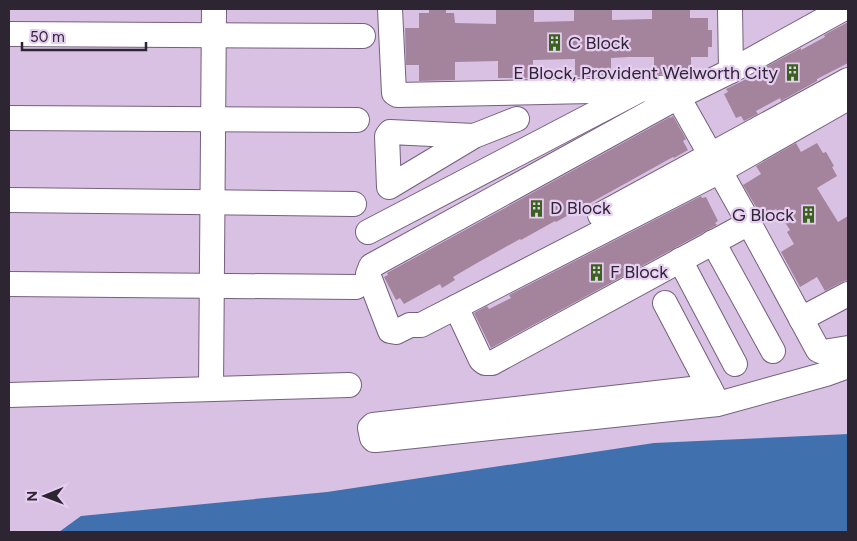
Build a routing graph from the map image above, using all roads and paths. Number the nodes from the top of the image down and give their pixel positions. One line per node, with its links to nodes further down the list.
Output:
1 (214, 9): 6 (street)
2 (390, 9): 12 (street)
3 (730, 9): 8 (street)
4 (843, 9): 8 (street)
5 (10, 34): 6 (street)
6 (214, 35): 7 (street); 16 (street)
7 (363, 36)
8 (731, 71): 10 (street)
9 (848, 80): 19 (street)
10 (708, 83): 11 (street); 13 (street)
11 (639, 90): 12 (street); 24 (street)
12 (491, 93): 18 (street)
13 (678, 97): 19 (street); 34 (street)
14 (848, 98): 19 (street)
15 (9, 118): 16 (street)
16 (213, 120): 17 (street); 21 (street)
17 (357, 120)
18 (517, 120)
19 (715, 162): 23 (street); 32 (street); 34 (street)
20 (9, 200): 21 (street)
21 (212, 202): 22 (street); 28 (street)
22 (354, 204)
23 (749, 223): 25 (street); 33 (street)
24 (368, 232)
25 (713, 242): 26 (street); 36 (street)
26 (680, 260): 32 (street); 37 (street)
27 (9, 284): 28 (street)
28 (212, 286): 29 (street); 40 (street)
29 (356, 287)
30 (848, 294): 33 (street)
31 (666, 303): 42 (street)
32 (456, 307): 34 (street)
33 (801, 319): 35 (street)
34 (410, 326)
35 (848, 348)
36 (773, 351)
37 (735, 364)
38 (848, 366): 42 (street)
39 (349, 385): 40 (street)
40 (211, 389): 41 (street)
41 (9, 395)
42 (713, 396): 42 (street)

